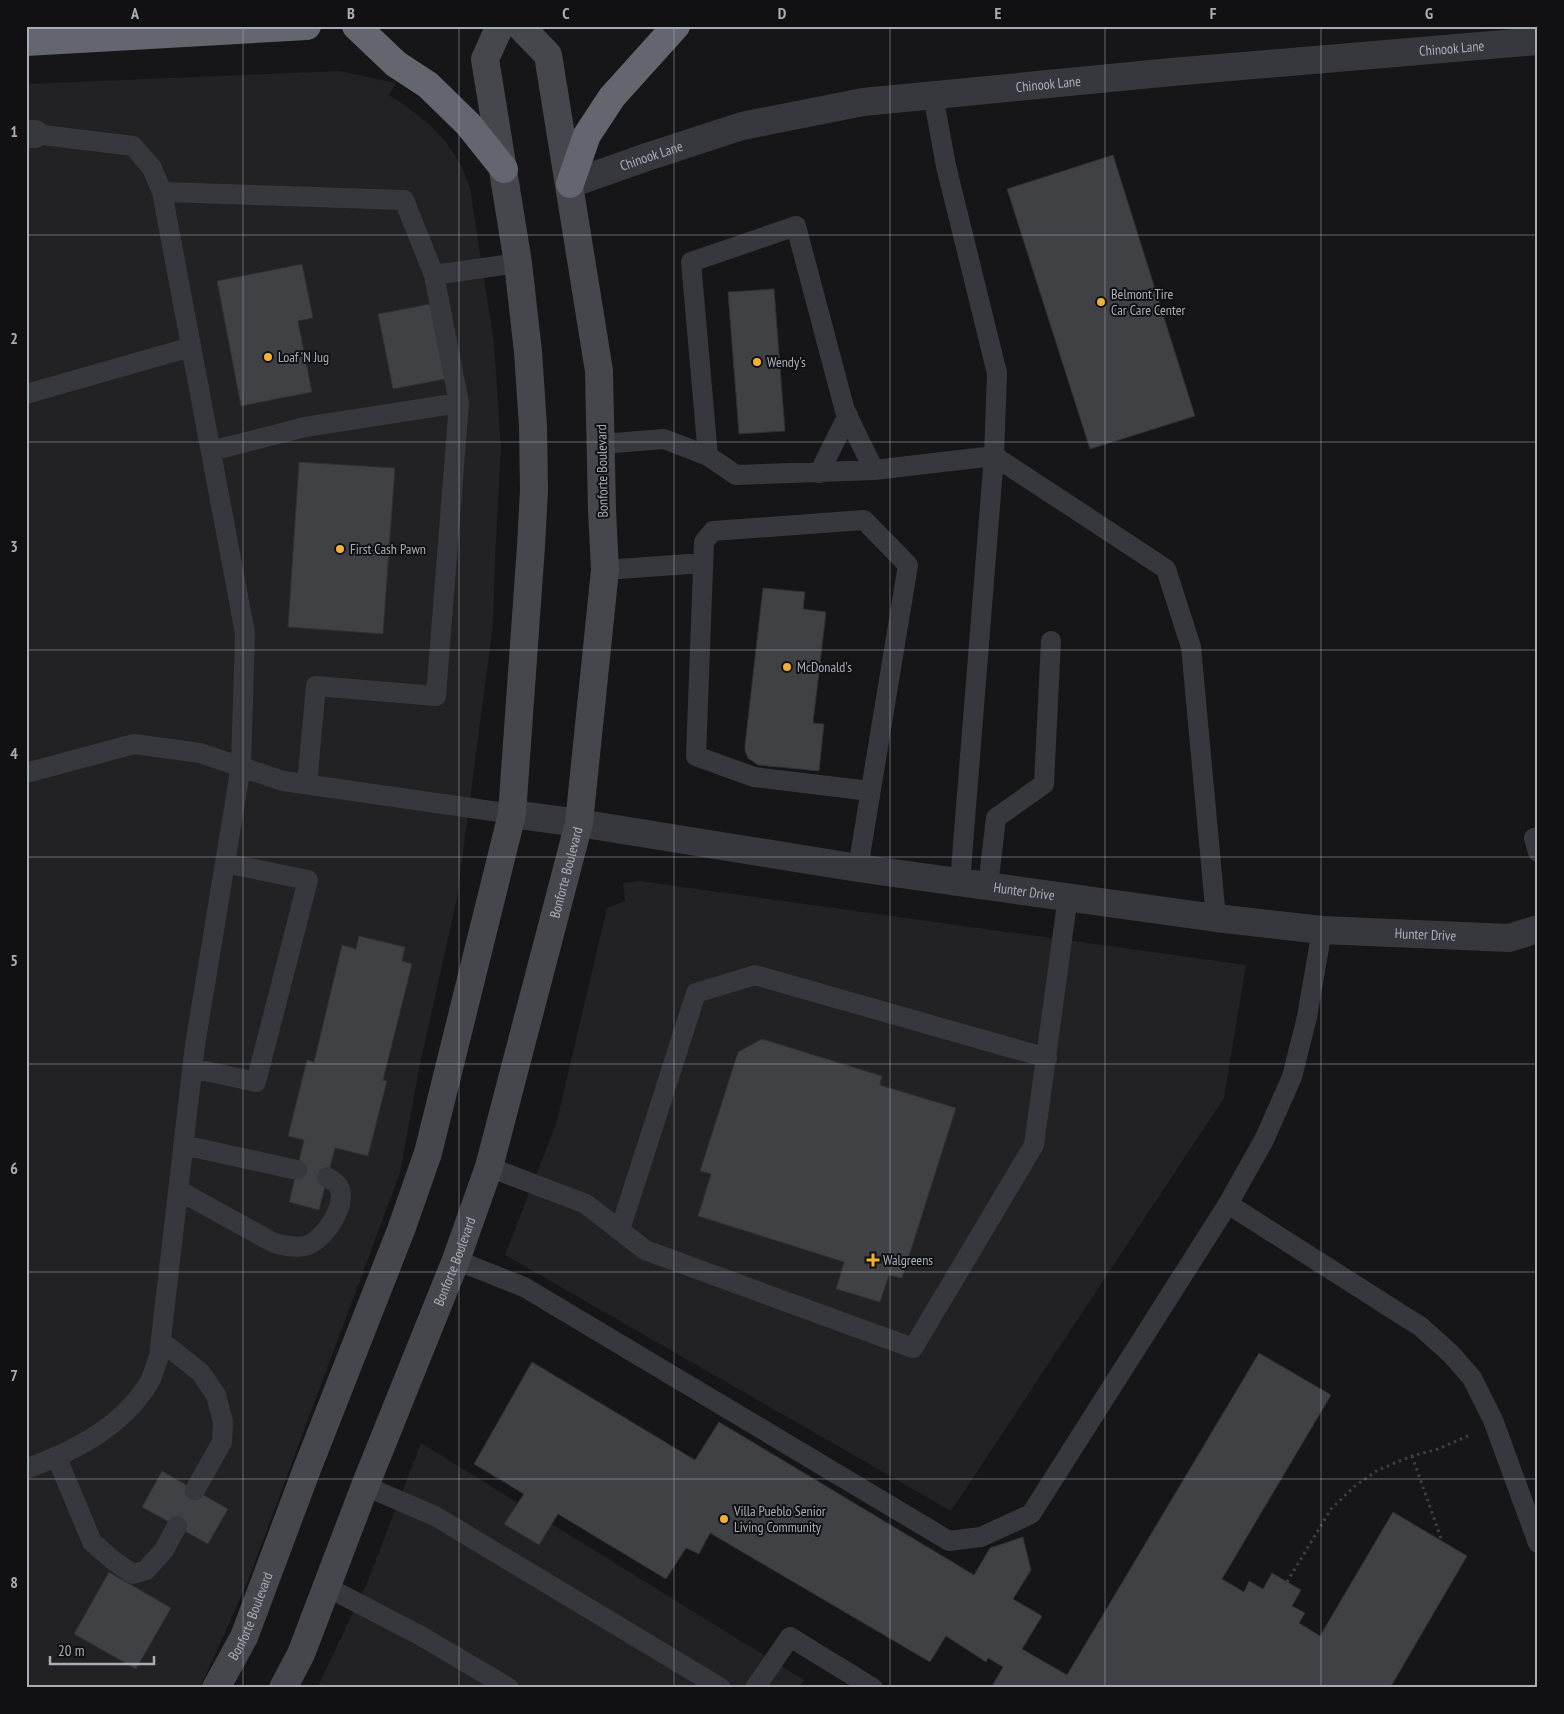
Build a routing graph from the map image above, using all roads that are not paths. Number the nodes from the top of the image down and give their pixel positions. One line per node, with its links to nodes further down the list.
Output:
1 (307, 26): 7 (highway)
2 (356, 26): 10 (highway)
3 (500, 26): 10 (main road, Bonforte Boulevard)
4 (520, 26): 11 (main road, Bonforte Boulevard)
5 (676, 26): 11 (highway)
6 (1538, 41): 8 (street, Chinook Lane)
7 (26, 42)
8 (933, 95): 11 (street, Chinook Lane); 22 (lane)
9 (30, 134): 12 (lane)
10 (504, 169): 13 (main road, Bonforte Boulevard)
11 (570, 184): 19 (main road, Bonforte Boulevard)
12 (162, 192): 14 (lane); 15 (lane)
13 (518, 263): 14 (lane); 32 (main road, Bonforte Boulevard)
14 (434, 275): 17 (lane)
15 (191, 347): 16 (lane); 20 (lane)
16 (26, 394)
17 (459, 403): 20 (lane); 30 (lane)
18 (848, 415): 21 (lane); 23 (lane); 24 (lane)
19 (602, 444): 21 (lane); 26 (main road, Bonforte Boulevard)
20 (211, 451): 28 (lane)
21 (708, 456): 24 (lane)
22 (994, 456): 23 (lane); 38 (lane); 41 (lane)
23 (874, 470): 24 (lane)
24 (819, 473)
25 (703, 563): 26 (lane); 31 (lane); 31 (lane)
26 (605, 570): 33 (main road, Bonforte Boulevard)
27 (1051, 641): 39 (lane)
28 (240, 766): 29 (lane); 30 (lane); 36 (lane)
29 (26, 773)
30 (307, 784): 32 (lane)
31 (870, 791): 37 (lane)
32 (512, 814): 33 (street, Hunter Drive); 62 (main road, Bonforte Boulevard)
33 (579, 823): 37 (street, Hunter Drive); 47 (main road, Bonforte Boulevard)
34 (1538, 837): 35 (lane)
35 (1538, 852)
36 (225, 863): 45 (lane); 45 (lane)
37 (858, 868): 38 (street, Hunter Drive)
38 (960, 882): 39 (street, Hunter Drive)
39 (988, 886): 40 (street, Hunter Drive)
40 (1068, 896): 41 (street, Hunter Drive); 44 (lane)
41 (1216, 918): 43 (street, Hunter Drive)
42 (1538, 929): 43 (street, Hunter Drive)
43 (1322, 930): 51 (lane)
44 (1047, 1058): 52 (lane); 52 (lane)
45 (192, 1068): 46 (lane)
46 (183, 1145): 48 (lane); 50 (lane)
47 (489, 1167): 52 (lane); 53 (main road, Bonforte Boulevard)
48 (297, 1170)
49 (327, 1177): 50 (lane)
50 (178, 1190): 54 (lane)
51 (1228, 1204): 53 (lane); 60 (lane)
52 (620, 1230)
53 (456, 1260): 57 (main road, Bonforte Boulevard)
54 (161, 1341): 55 (lane); 58 (lane)
55 (57, 1458): 56 (lane); 59 (lane)
56 (26, 1469)
57 (365, 1486): 61 (main road, Bonforte Boulevard); 65 (lane)
58 (196, 1490)
59 (177, 1526)
60 (1538, 1543)
61 (327, 1587): 63 (main road, Bonforte Boulevard); 64 (lane)
62 (216, 1688)
63 (283, 1688)
64 (509, 1688)
65 (721, 1688)
66 (755, 1688): 67 (lane)
67 (873, 1688)

